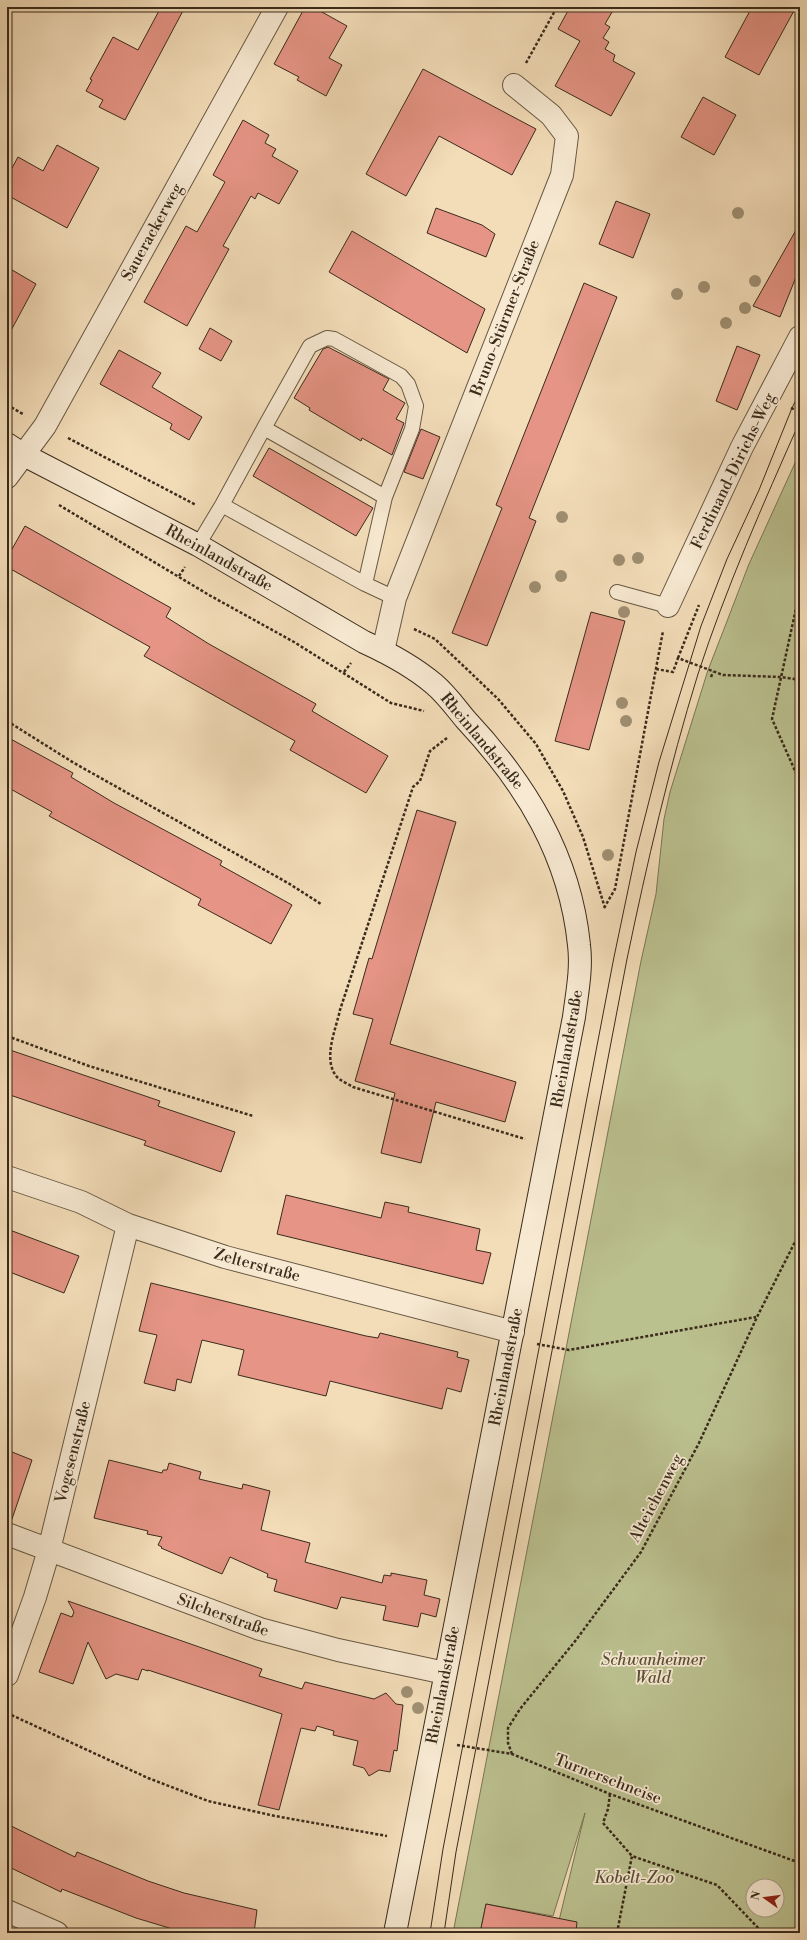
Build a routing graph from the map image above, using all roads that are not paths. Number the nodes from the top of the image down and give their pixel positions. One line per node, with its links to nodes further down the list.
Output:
1 (277, 7): 5 (street, Sauerackerweg)
2 (514, 85): 12 (street, Bruno-Stürmer-Straße)
3 (800, 337): 13 (street, Ferdinand-Dirichs-Weg)
4 (264, 428): 7 (lane); 7 (lane); 8 (lane)
5 (16, 449): 6 (street, Sauerackerweg); 9 (street, Rheinlandstraße)
6 (7, 477)
7 (385, 497): 10 (lane)
8 (222, 505): 9 (lane); 10 (lane)
9 (198, 545): 14 (street, Rheinlandstraße)
10 (365, 584): 12 (lane)
11 (617, 592): 13 (lane)
12 (395, 598): 14 (street, Bruno-Stürmer-Straße)
13 (668, 606)
14 (383, 651): 17 (street, Rheinlandstraße)
15 (7, 1177): 16 (street, Zelterstraße)
16 (128, 1225): 17 (street, Zelterstraße); 19 (street, Vogesenstraße)
17 (513, 1332): 20 (street, Rheinlandstraße)
18 (7, 1534): 19 (street, Silcherstraße)
19 (49, 1550): 20 (street, Silcherstraße); 21 (street, Vogesenstraße)
20 (445, 1673): 24 (street, Rheinlandstraße)
21 (7, 1675)
22 (7, 1911): 23 (street)
23 (58, 1933)
24 (395, 1933)

